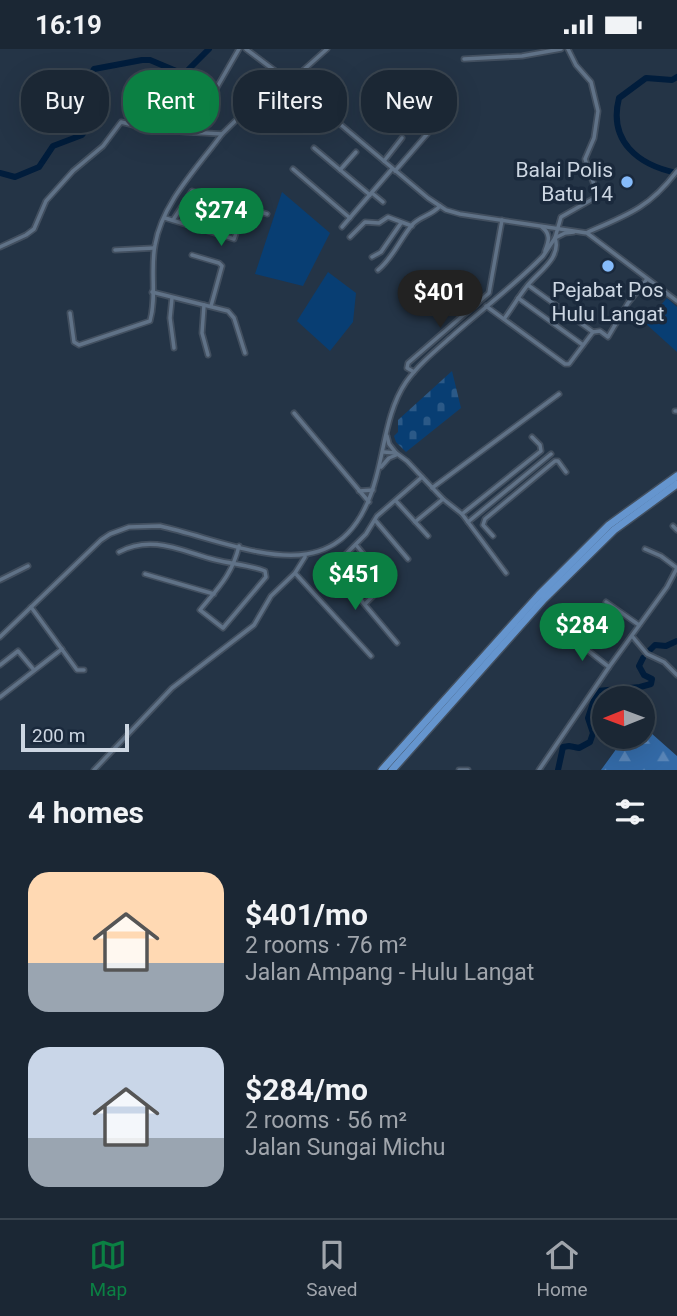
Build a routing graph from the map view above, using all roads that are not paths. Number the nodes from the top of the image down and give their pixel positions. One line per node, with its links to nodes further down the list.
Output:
1 (239, 49): 9 (street)
2 (246, 49): 7 (street)
3 (327, 49): 8 (street)
4 (561, 49): 6 (street)
5 (568, 49): 37 (street)
6 (464, 59)
7 (273, 70)
8 (303, 70)
9 (219, 84)
10 (123, 122): 41 (street)
11 (233, 123): 15 (street)
12 (347, 130): 19 (street)
13 (208, 133): 15 (street)
14 (428, 133): 22 (street)
15 (222, 134): 29 (street)
16 (402, 138): 19 (street)
17 (314, 148): 21 (street)
18 (356, 152): 21 (street)
19 (384, 161): 22 (street)
20 (293, 169): 30 (street)
21 (340, 170): 24 (street)
22 (393, 170): 24 (street); 26 (street)
23 (677, 171): 38 (street)
24 (371, 194): 25 (street); 30 (street)
25 (383, 202)
26 (440, 206): 32 (street); 35 (street)
27 (245, 207): 28 (street); 31 (street); 31 (street)
28 (267, 214)
29 (165, 218): 31 (street); 42 (street)
30 (350, 218): 36 (street)
31 (173, 220)
32 (502, 220): 34 (street); 64 (street)
33 (401, 223): 35 (street); 39 (street); 46 (street)
34 (540, 225): 37 (street); 45 (street)
35 (412, 226): 47 (street)
36 (342, 227)
37 (557, 227): 38 (street); 40 (street)
38 (587, 233): 40 (street); 48 (street)
39 (350, 237)
40 (555, 238): 45 (street); 49 (street)
41 (0, 247)
42 (154, 247): 43 (street); 50 (street)
43 (116, 250)
44 (192, 255): 55 (street)
45 (543, 256): 56 (street)
46 (372, 257)
47 (378, 270)
48 (647, 279): 53 (street); 59 (street)
49 (528, 285): 52 (street); 59 (street)
50 (152, 292): 51 (street); 57 (street)
51 (172, 297): 54 (street); 61 (street)
52 (518, 298): 58 (street); 60 (street)
53 (677, 301)
54 (204, 305): 55 (street); 63 (street)
55 (211, 306): 62 (street)
56 (486, 306): 58 (street); 64 (street)
57 (70, 313)
58 (504, 320): 60 (street)
59 (593, 332): 60 (street)
60 (583, 345)
61 (173, 348)
62 (246, 353)
63 (208, 355)
64 (414, 372): 67 (street)
65 (559, 394): 78 (street)
66 (294, 413): 81 (street)
67 (387, 434): 69 (street); 70 (street)
68 (532, 437): 86 (street)
69 (383, 452): 70 (street); 72 (street)
70 (397, 454): 72 (street); 75 (street)
71 (551, 454): 76 (street)
72 (379, 471): 79 (street)
73 (566, 472): 80 (street)
74 (677, 476): 82 (highway)
75 (422, 477): 78 (street); 84 (street)
76 (515, 484): 80 (street); 89 (street)
77 (677, 484): 82 (highway)
78 (432, 488): 83 (street)
79 (373, 489): 81 (street); 85 (street)
80 (520, 490): 91 (street)
81 (359, 491): 85 (street)
82 (659, 492): 123 (highway); 124 (highway)
83 (443, 499): 86 (street); 88 (street)
84 (396, 500): 87 (street); 88 (street)
85 (369, 502): 96 (street)
86 (462, 514): 89 (street)
87 (375, 520): 92 (street); 97 (street)
88 (415, 522): 90 (street)
89 (468, 522): 102 (street)
90 (428, 536)
91 (493, 536)
92 (356, 545): 107 (street); 107 (street)
93 (239, 546): 96 (street); 99 (street); 108 (street)
94 (645, 549): 100 (street)
95 (119, 552): 99 (street)
96 (305, 556): 101 (street)
97 (408, 559)
98 (28, 565): 104 (street)
99 (234, 565): 105 (street); 105 (street)
100 (677, 568): 109 (street)
101 (296, 572): 115 (street); 122 (street)
102 (506, 573)
103 (145, 574): 105 (street)
104 (0, 580)
105 (214, 594)
106 (606, 602): 109 (street)
107 (365, 604): 113 (street)
108 (31, 607): 111 (street); 114 (street)
109 (639, 625): 110 (street)
110 (631, 636): 117 (street); 120 (street)
111 (0, 637)
112 (572, 638): 117 (street)
113 (397, 643)
114 (62, 649): 118 (street); 119 (street)
115 (371, 656)
116 (0, 665): 118 (street)
117 (609, 667): 127 (street)
118 (34, 670): 121 (street)
119 (85, 670)
120 (677, 674)
121 (0, 697)
122 (94, 770)
123 (382, 770)
124 (392, 770)
125 (459, 770): 126 (street)
126 (468, 770)
127 (539, 770)

